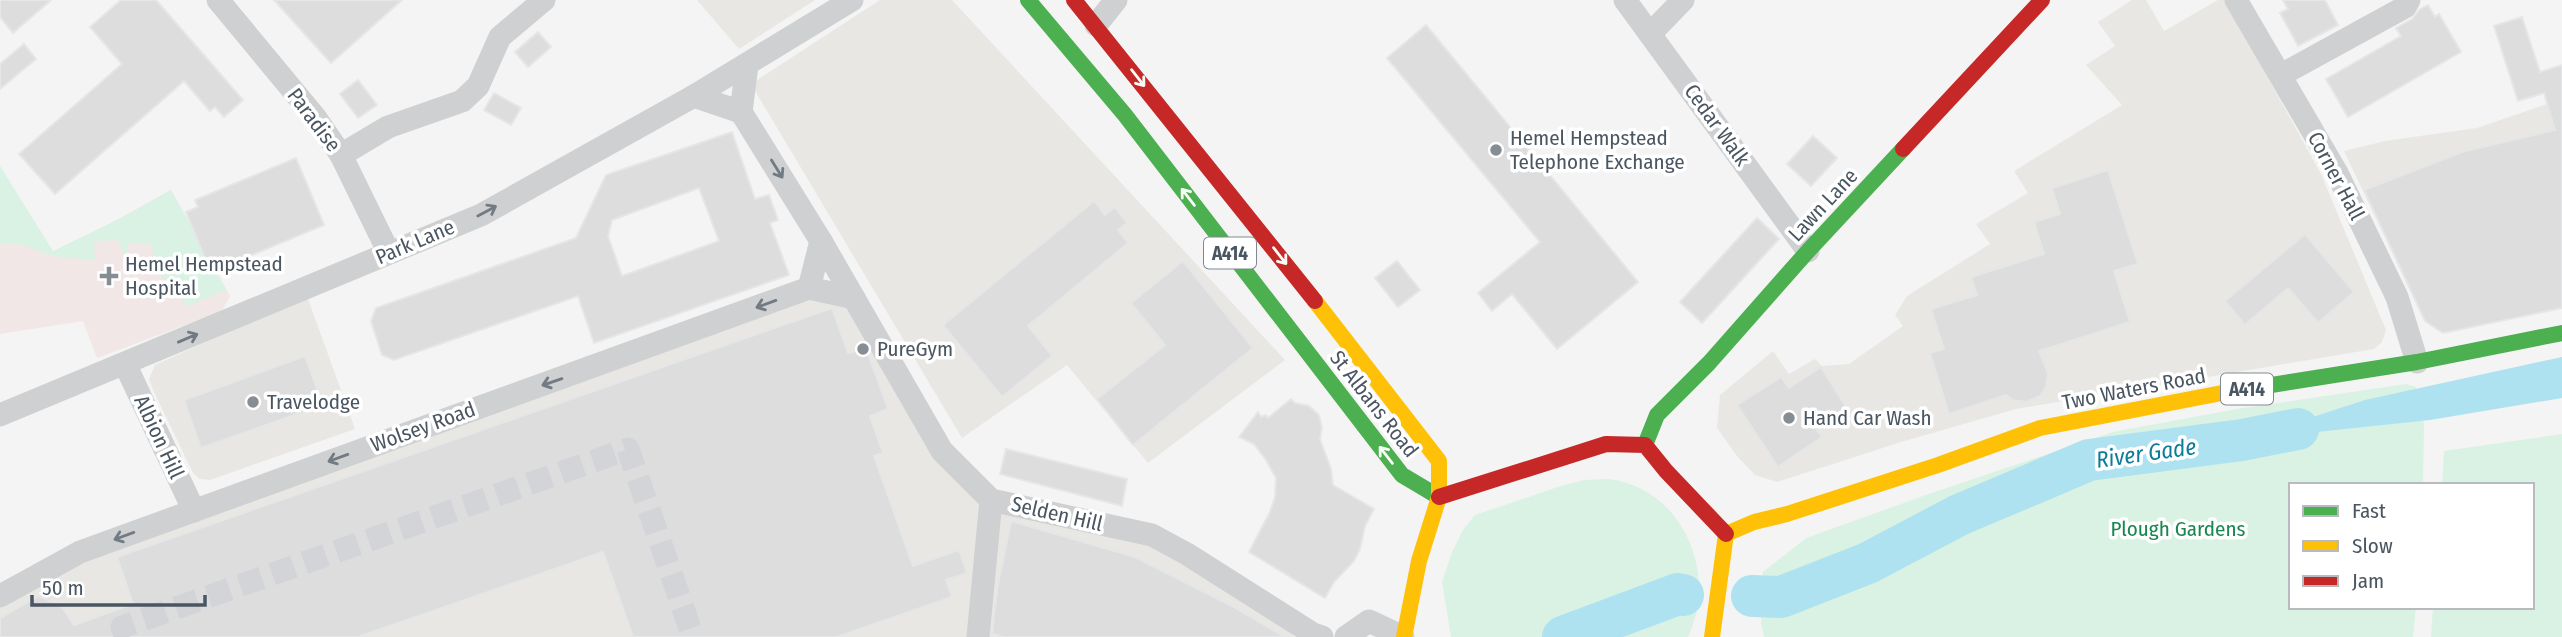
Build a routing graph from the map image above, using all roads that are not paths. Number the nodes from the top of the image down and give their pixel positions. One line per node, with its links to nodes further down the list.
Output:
1 (218, 0): 18 (street, Paradise)
2 (544, 0): 18 (street)
3 (852, 0): 14 (street, Park Lane)
4 (1074, 0): 12 (main road, St Albans Road / A414)
5 (1116, 0): 12 (street)
6 (1625, 0): 13 (street, Cedar Walk)
7 (1683, 0): 13 (street)
8 (2042, 0): 23 (main road, Lawn Lane)
9 (2236, 0): 15 (street, Corner Hall)
10 (2409, 0): 15 (street)
11 (1029, 1): 12 (main road, A414); 22 (main road, St Albans Road / A414, one-way to 11)
12 (1096, 25): 19 (main road, A414); 32 (main road, St Albans Road / A414, one-way to 32)
13 (1650, 34): 23 (street, Cedar Walk)
14 (747, 65): 16 (street, Park Lane); 17 (street)
15 (2281, 75): 28 (street, Corner Hall)
16 (694, 96): 17 (street); 24 (street, Park Lane, one-way to 16)
17 (741, 111): 21 (street, Selden Hill, one-way to 21)
18 (341, 155): 24 (street, Paradise)
19 (1179, 157)
20 (1204, 190): 22 (main road, A414)
21 (821, 241): 25 (street); 26 (street, Selden Hill)
22 (1226, 247): 32 (main road, St Albans Road / A414, one-way to 22)
23 (1808, 251): 31 (main road, Lawn Lane)
24 (389, 253): 29 (street, Park Lane, one-way to 24)
25 (809, 288): 26 (street); 34 (street, Wolsey Road, one-way to 34)
26 (855, 298): 33 (street, Selden Hill)
27 (2562, 333): 28 (main road, Two Waters Road / A414)
28 (2417, 362): 35 (main road, Two Waters Road / A414)
29 (125, 364): 30 (street, Park Lane); 34 (street, Albion Hill)
30 (0, 415)
31 (1645, 445): 32 (main road); 35 (main road)
32 (1439, 497): 40 (main road, A414)
33 (991, 499): 37 (street); 38 (street, Selden Hill)
34 (194, 511): 36 (street, Wolsey Road, one-way to 36)
35 (1726, 534): 41 (main road)
36 (0, 596)
37 (978, 637)
38 (1322, 637)
39 (1346, 637): 40 (street)
40 (1404, 637)
41 (1712, 637)

